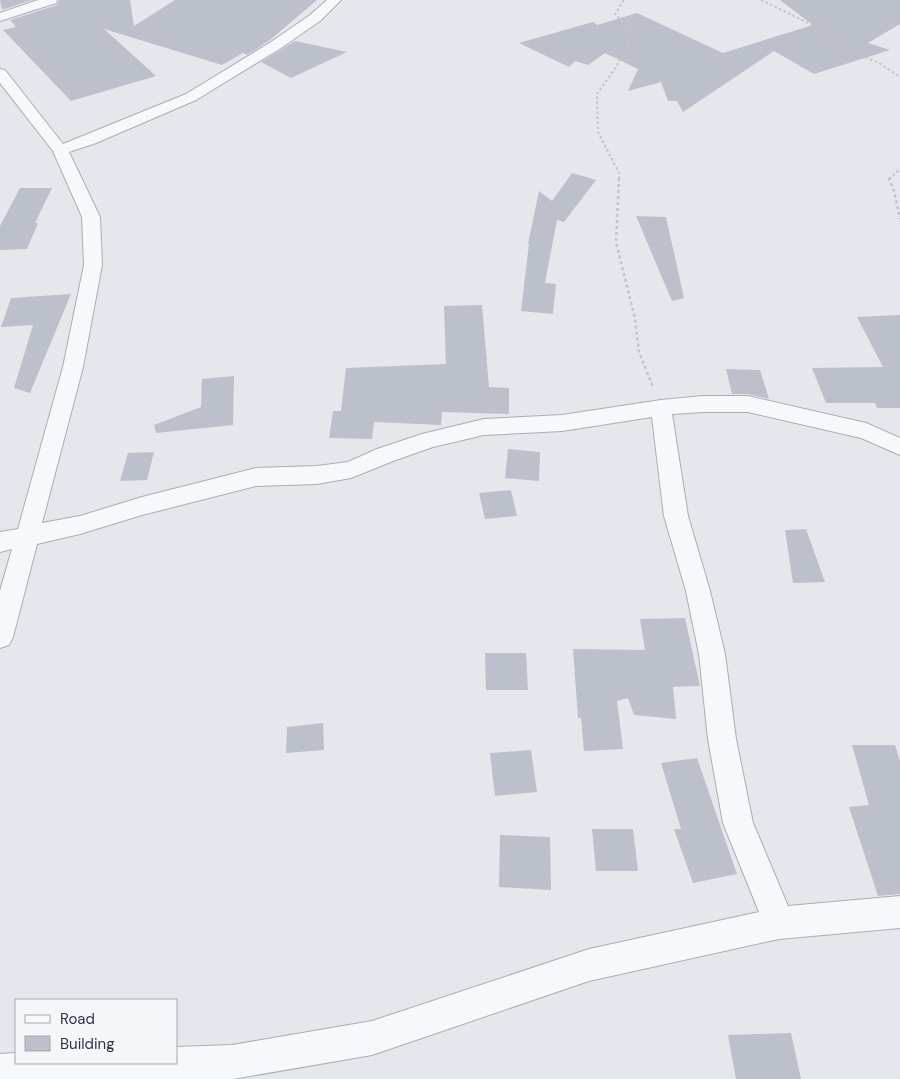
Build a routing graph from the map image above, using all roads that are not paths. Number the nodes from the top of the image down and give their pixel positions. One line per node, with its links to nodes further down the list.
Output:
1 (52, 0): 3 (street)
2 (335, 0): 5 (street)
3 (0, 17)
4 (0, 73): 5 (street)
5 (60, 150): 8 (street)
6 (661, 408): 7 (street); 8 (street); 12 (street)
7 (900, 447)
8 (27, 537): 9 (street); 10 (street)
9 (0, 542)
10 (0, 638)
11 (900, 912): 12 (street)
12 (779, 923): 13 (street)
13 (0, 1071)

